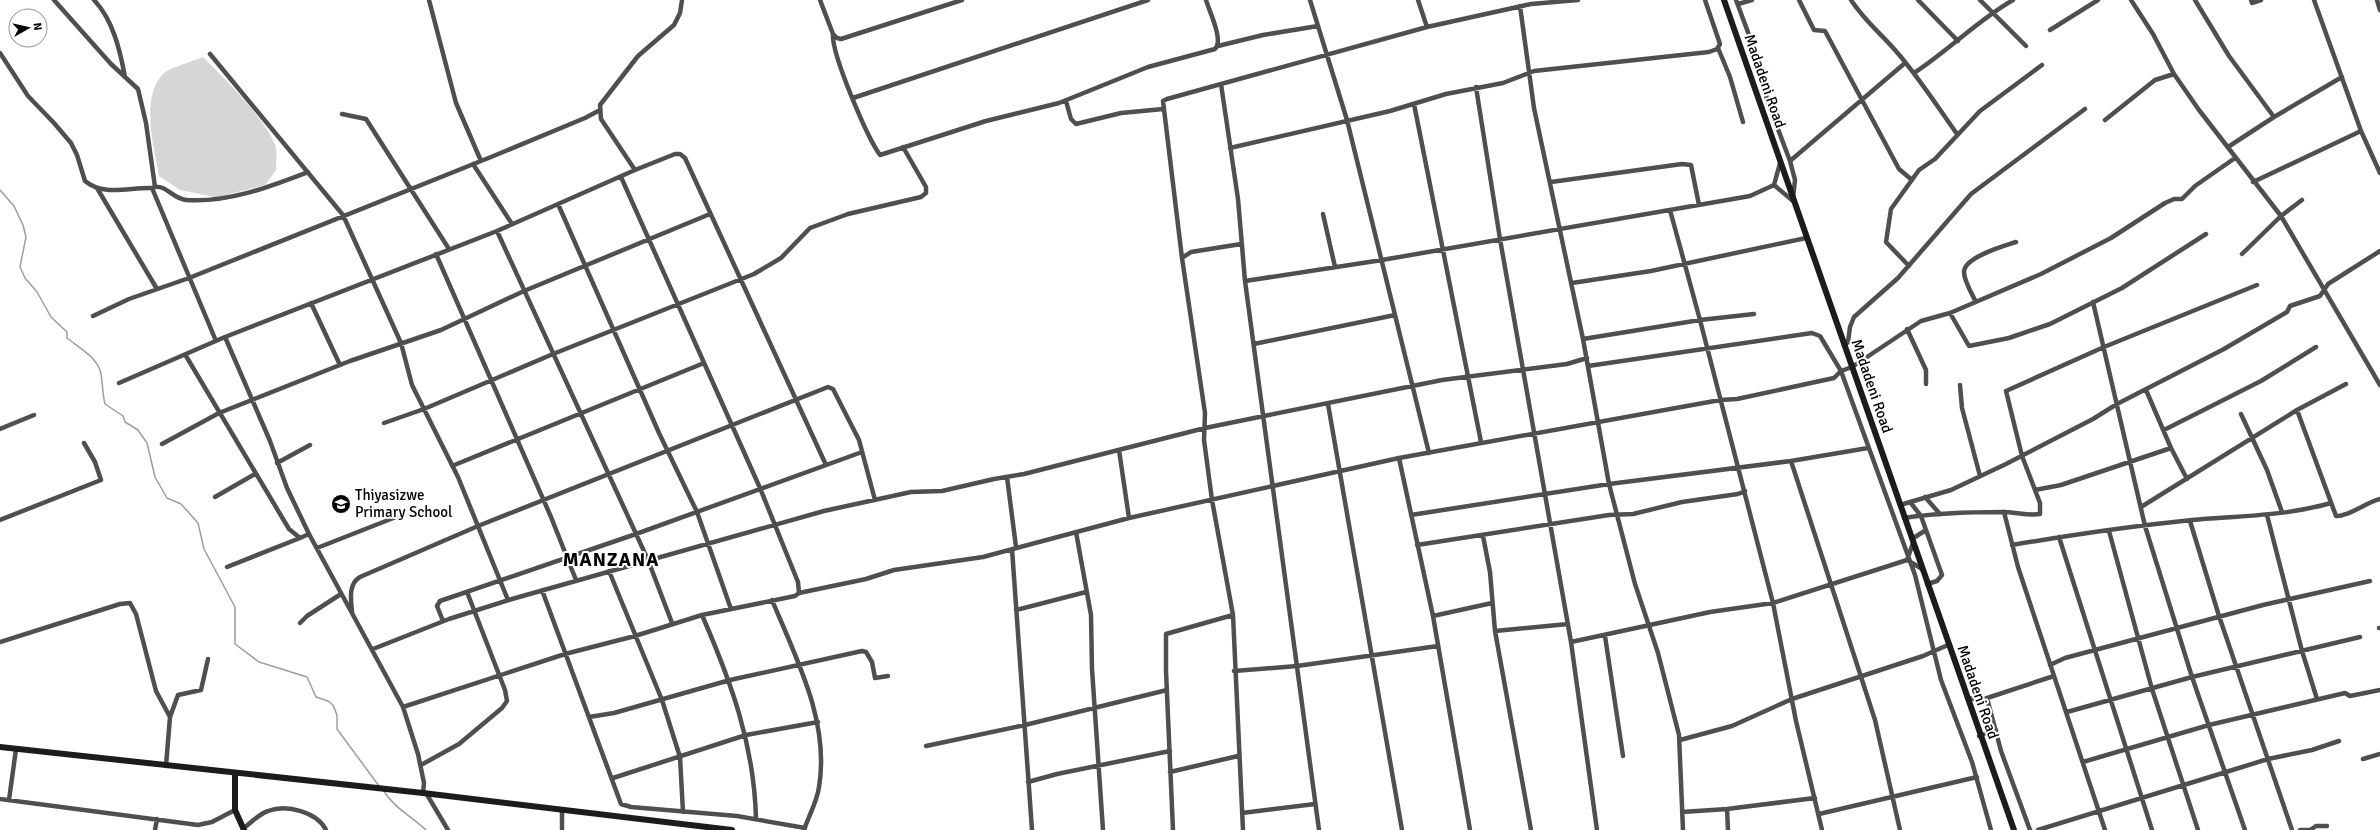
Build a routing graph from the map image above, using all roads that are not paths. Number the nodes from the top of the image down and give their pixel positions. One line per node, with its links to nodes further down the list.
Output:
1 (54, 0): 48 (street)
2 (94, 0): 48 (street)
3 (429, 0): 70 (street)
4 (682, 0): 58 (street)
5 (820, 0): 35 (street)
6 (962, 0): 35 (street)
7 (1148, 0): 52 (street)
8 (1206, 0): 37 (street)
9 (1310, 0): 32 (street)
10 (1418, 0): 33 (street)
11 (1578, 0): 27 (street)
12 (1705, 0): 39 (street)
13 (1724, 0): 72 (street, Madadeni Road)
14 (1752, 0): 28 (street)
15 (1799, 0): 53 (street)
16 (1851, 0): 43 (street)
17 (1918, 0): 36 (street)
18 (1980, 0): 31 (street)
19 (2013, 0): 31 (street)
20 (2098, 0): 34 (street)
21 (2131, 0): 47 (street)
22 (2195, 0): 60 (street)
23 (2251, 0): 24 (street)
24 (2260, 0)
25 (2314, 0): 49 (street)
26 (2377, 0): 30 (street)
27 (1545, 1): 29 (street)
28 (1737, 2): 71 (street)
29 (1520, 6): 33 (street); 45 (street)
30 (2380, 10)
31 (1992, 12): 36 (street); 38 (street)
32 (1318, 26): 37 (street); 42 (street)
33 (1427, 28): 42 (street)
34 (2050, 30)
35 (833, 34): 52 (street)
36 (1958, 41): 46 (street)
37 (1218, 46): 54 (street)
38 (2026, 46)
39 (1718, 48): 45 (street); 63 (street)
40 (0, 53): 83 (street)
41 (210, 54): 75 (street)
42 (1327, 54): 50 (street); 61 (street)
43 (1905, 62): 46 (street); 53 (street)
44 (2042, 66): 65 (street)
45 (1528, 73): 51 (street); 79 (street)
46 (1914, 73): 65 (street)
47 (2174, 74): 62 (street); 67 (street)
48 (125, 77): 82 (street)
49 (2342, 77): 60 (street); 64 (street)
50 (1221, 84): 56 (street); 68 (street)
51 (1476, 88): 55 (street); 99 (street)
52 (853, 98): 66 (street)
53 (1863, 99): 71 (street); 78 (street)
54 (1066, 101): 56 (street); 66 (street)
55 (1414, 104): 61 (street); 103 (street)
56 (1163, 109): 108 (street)
57 (2085, 109): 112 (street)
58 (600, 110): 70 (street); 74 (street)
59 (342, 114): 84 (street)
60 (2274, 117): 67 (street)
61 (1348, 120): 68 (street); 109 (street)
62 (2105, 120)
63 (1743, 122)
64 (2361, 131): 76 (street); 80 (street)
65 (1957, 134): 78 (street)
66 (903, 147): 115 (street)
67 (2228, 147): 69 (street)
68 (1230, 148): 102 (street)
69 (2235, 158): 80 (street); 123 (street)
70 (481, 161): 73 (street)
71 (1790, 161): 86 (street)
72 (1780, 163): 81 (street); 86 (street, Madadeni Road)
73 (473, 164): 84 (street); 94 (street)
74 (635, 170): 77 (street); 90 (street)
75 (308, 172): 82 (street); 92 (street)
76 (2380, 173)
77 (621, 177): 87 (street); 100 (street)
78 (1912, 180): 112 (street)
79 (1551, 182): 88 (street); 95 (street)
80 (2253, 182): 93 (street)
81 (1774, 185): 86 (street); 88 (street)
82 (154, 187): 83 (street); 114 (street)
83 (97, 188): 120 (street)
84 (410, 188): 92 (street); 104 (street)
85 (2302, 200): 93 (street)
86 (1793, 201): 98 (street, Madadeni Road)
87 (558, 204): 94 (street); 111 (street)
88 (1699, 205): 89 (street)
89 (1670, 210): 95 (street); 110 (street)
90 (710, 214): 100 (street); 115 (street)
91 (1323, 214): 113 (street)
92 (343, 215): 114 (street); 116 (street)
93 (2281, 216): 107 (street); 121 (street)
94 (512, 224): 96 (street)
95 (1561, 228): 99 (street); 118 (street)
96 (497, 231): 104 (street); 122 (street)
97 (2206, 234): 124 (street)
98 (1806, 238): 110 (street); 140 (street, Madadeni Road)
99 (1500, 239): 103 (street); 151 (street)
100 (649, 241): 111 (street); 126 (street)
101 (2016, 242): 123 (street)
102 (1241, 244): 108 (street); 117 (street)
103 (1443, 248): 109 (street); 153 (street)
104 (449, 249): 106 (street)
105 (2380, 251): 121 (street)
106 (436, 254): 116 (street); 131 (street)
107 (2242, 254)
108 (1182, 258): 179 (street)
109 (1382, 260): 113 (street); 129 (street)
110 (1684, 263): 118 (street); 132 (street)
111 (587, 265): 122 (street); 134 (street)
112 (1909, 266): 140 (street)
113 (1336, 267): 117 (street)
114 (190, 278): 120 (street); 137 (street)
115 (740, 279): 126 (street); 164 (street)
116 (372, 280): 125 (street); 138 (street)
117 (1245, 281): 139 (street)
118 (1572, 283): 136 (street)
119 (2257, 285): 142 (street)
120 (158, 289): 130 (street)
121 (2324, 290): 160 (street); 162 (street)
122 (524, 291): 131 (street); 144 (street)
123 (1976, 302): 127 (street)
124 (2093, 302): 127 (street); 142 (street)
125 (311, 303): 135 (street); 148 (street)
126 (678, 304): 134 (street); 147 (street)
127 (1950, 313): 133 (street)
128 (1754, 314): 132 (street)
129 (1395, 315): 139 (street); 158 (street)
130 (94, 316)
131 (464, 319): 138 (street); 154 (street)
132 (1700, 320): 136 (street); 141 (street)
133 (1907, 329): 150 (street); 156 (street)
134 (614, 331): 144 (street); 161 (street)
135 (225, 337): 137 (street); 163 (street)
136 (1583, 339): 146 (street)
137 (216, 341): 145 (street)
138 (401, 343): 148 (street); 168 (street)
139 (1254, 344): 174 (street)
140 (1844, 346): 150 (street, Madadeni Road)
141 (1707, 347): 149 (street); 152 (street); 165 (street)
142 (2104, 347): 167 (street); 194 (street)
143 (2316, 347): 180 (street)
144 (553, 354): 154 (street); 173 (street)
145 (186, 356): 155 (street); 170 (street)
146 (1587, 358): 149 (street); 151 (street)
147 (704, 363): 161 (street); 177 (street)
148 (340, 365): 163 (street)
149 (1588, 366): 175 (street)
150 (1852, 367): 152 (street); 222 (street, Madadeni Road)
151 (1523, 369): 153 (street); 181 (street)
152 (1841, 371): 165 (street); 188 (street)
153 (1467, 376): 158 (street); 184 (street)
154 (491, 381): 168 (street); 183 (street)
155 (119, 383)
156 (1926, 384)
157 (2346, 384): 169 (street)
158 (1414, 385): 166 (street); 193 (street)
159 (1960, 385): 205 (street)
160 (2380, 385)
161 (640, 388): 173 (street); 190 (street)
162 (2146, 390): 167 (street); 180 (street)
163 (252, 399): 170 (street); 198 (street)
164 (795, 400): 177 (street); 192 (street); 199 (street)
165 (1720, 400): 175 (street); 201 (street)
166 (1328, 404): 174 (street); 202 (street)
167 (2117, 404): 194 (street); 197 (street)
168 (424, 409): 176 (street); 200 (street)
169 (2298, 410): 182 (street); 221 (street)
170 (219, 412): 186 (street); 203 (street)
171 (2241, 414): 182 (street)
172 (34, 415): 178 (street)
173 (581, 415): 183 (street); 204 (street)
174 (1264, 416): 179 (street); 209 (street)
175 (1598, 422): 181 (street); 208 (street)
176 (384, 423)
177 (731, 425): 190 (street); 210 (street)
178 (0, 428)
179 (1205, 428): 191 (street); 219 (street)
180 (2164, 430): 189 (street)
181 (1533, 432): 184 (street); 213 (street)
182 (2253, 438): 207 (street); 226 (street)
183 (517, 440): 200 (street); 217 (street)
184 (1481, 442): 193 (street)
185 (84, 443): 235 (street)
186 (162, 444)
187 (310, 445): 198 (street)
188 (1868, 448): 196 (street); 257 (street)
189 (2171, 448): 197 (street); 207 (street)
190 (668, 450): 204 (street); 224 (street)
191 (1119, 450): 206 (street); 233 (street)
192 (862, 452): 199 (street); 218 (street)
193 (1429, 452): 195 (street)
194 (2022, 456): 205 (street); 212 (street)
195 (1399, 458): 202 (street); 230 (street)
196 (1791, 461): 201 (street); 265 (street)
197 (2130, 461): 212 (street); 223 (street)
198 (277, 463): 244 (street)
199 (826, 465): 210 (street)
200 (452, 466): 237 (street)
201 (1738, 469): 208 (street); 211 (street)
202 (1340, 471): 209 (street); 304 (street)
203 (255, 474): 214 (street); 248 (street)
204 (609, 475): 217 (street); 245 (street)
205 (1980, 476): 215 (street)
206 (1007, 477): 218 (street); 254 (street)
207 (2187, 479): 223 (street)
208 (1609, 484): 213 (street); 227 (street)
209 (1272, 486): 219 (street); 308 (street)
210 (760, 488): 224 (street); 238 (street)
211 (1744, 490): 227 (street); 275 (street)
212 (2035, 490): 225 (street)
213 (1545, 495): 230 (street); 239 (street)
214 (216, 497)
215 (1926, 497): 220 (street); 228 (street)
216 (2380, 499): 221 (street)
217 (543, 500): 237 (street); 255 (street)
218 (875, 500): 238 (street)
219 (1212, 500): 233 (street); 280 (street)
220 (1910, 502): 222 (street); 231 (street)
221 (2331, 503): 226 (street)
222 (1900, 505): 234 (street, Madadeni Road)
223 (2141, 507): 240 (street)
224 (697, 512): 245 (street); 250 (street)
225 (2004, 512): 228 (street); 252 (street)
226 (2282, 512): 229 (street)
227 (1617, 514): 239 (street); 288 (street)
228 (1940, 514): 231 (street)
229 (2267, 514): 236 (street); 273 (street)
230 (1411, 515): 251 (street)
231 (1921, 516): 234 (street); 241 (street)
232 (396, 517): 253 (street)
233 (1129, 518): 243 (street)
234 (1904, 518): 249 (street, Madadeni Road)
235 (0, 520)
236 (2190, 520): 240 (street); 283 (street)
237 (478, 526): 261 (street); 281 (street)
238 (776, 526): 250 (street); 269 (street)
239 (1550, 526): 246 (street); 287 (street)
240 (2146, 526): 242 (street); 289 (street)
241 (1926, 530): 249 (street); 264 (street)
242 (2109, 531): 247 (street); 294 (street)
243 (1076, 532): 254 (street); 268 (street)
244 (309, 534): 248 (street); 253 (street)
245 (636, 534): 255 (street); 256 (street)
246 (1483, 536): 251 (street); 274 (street)
247 (2059, 537): 252 (street); 300 (street)
248 (300, 538): 258 (street)
249 (1913, 541): 257 (street); 259 (street, Madadeni Road)
250 (710, 544): 256 (street); 276 (street)
251 (1417, 545): 282 (street)
252 (2012, 545): 306 (street)
253 (317, 548): 270 (street)
254 (1014, 548): 269 (street); 277 (street)
255 (567, 557): 261 (street); 262 (street)
256 (648, 560): 260 (street); 286 (street)
257 (1908, 560): 259 (street); 265 (street); 302 (street)
258 (227, 567)
259 (1922, 569): 264 (street, Madadeni Road)
260 (609, 570): 262 (street); 291 (street)
261 (500, 580): 267 (street); 271 (street)
262 (576, 580): 266 (street)
263 (2370, 581): 273 (street)
264 (1927, 584): 297 (street, Madadeni Road)
265 (1831, 586): 275 (street); 315 (street)
266 (542, 590): 271 (street); 303 (street)
267 (467, 592): 278 (street); 284 (street)
268 (1086, 592): 277 (street); 327 (street)
269 (799, 593): 272 (street)
270 (341, 594): 281 (street); 285 (street)
271 (508, 600): 278 (street)
272 (772, 600): 276 (street); 307 (street)
273 (2289, 600): 283 (street); 301 (street)
274 (1492, 603): 282 (street); 290 (street)
275 (1773, 603): 288 (street); 322 (street)
276 (731, 609): 279 (street)
277 (1016, 610): 333 (street)
278 (473, 611): 284 (street); 311 (street)
279 (702, 615): 286 (street); 316 (street)
280 (1233, 615): 310 (street); 317 (street)
281 (353, 616): 299 (street)
282 (1432, 616): 298 (street)
283 (2219, 616): 289 (street); 309 (street)
284 (443, 621): 299 (street)
285 (300, 623)
286 (672, 623): 291 (street)
287 (1568, 624): 290 (street); 296 (street)
288 (1648, 626): 292 (street); 339 (street)
289 (2177, 628): 294 (street); 314 (street)
290 (1495, 632): 396 (street)
291 (636, 636): 303 (street); 324 (street)
292 (1605, 636): 296 (street); 348 (street)
293 (2360, 637): 301 (street)
294 (2137, 639): 300 (street); 318 (street)
295 (0, 642): 330 (street)
296 (1571, 642): 397 (street)
297 (1948, 645): 302 (street); 320 (street, Madadeni Road)
298 (1438, 646): 304 (street); 395 (street)
299 (372, 649): 326 (street)
300 (2096, 650): 306 (street); 325 (street)
301 (2302, 651): 309 (street); 323 (street)
302 (1933, 652): 315 (street); 359 (street)
303 (565, 654): 311 (street); 331 (street)
304 (1373, 655): 308 (street); 394 (street)
305 (208, 659): 330 (street)
306 (2050, 665): 313 (street)
307 (800, 666): 312 (street); 316 (street); 332 (street)
308 (1297, 666): 310 (street); 370 (street)
309 (2237, 668): 314 (street); 329 (street)
310 (1234, 671): 347 (street)
311 (498, 676): 326 (street); 353 (street)
312 (888, 676)
313 (2054, 676): 321 (street); 328 (street)
314 (2192, 677): 318 (street); 334 (street)
315 (1861, 678): 322 (street); 367 (street)
316 (730, 680): 324 (street); 336 (street)
317 (1167, 690): 327 (street); 345 (street)
318 (2152, 690): 325 (street); 338 (street)
319 (2380, 690): 323 (street)
320 (1966, 697): 321 (street); 337 (street, Madadeni Road)
321 (1987, 698): 335 (street)
322 (1792, 699): 339 (street); 366 (street)
323 (2316, 699): 329 (street)
324 (662, 700): 331 (street); 349 (street)
325 (2110, 700): 328 (street); 344 (street)
326 (403, 707): 353 (street)
327 (1096, 708): 333 (street); 355 (street)
328 (2067, 712): 352 (street)
329 (2252, 716): 334 (street); 350 (street)
330 (170, 717): 354 (street)
331 (589, 717): 360 (street)
332 (818, 722): 336 (street); 382 (street)
333 (1025, 725): 341 (street); 362 (street)
334 (2209, 725): 338 (street); 357 (street)
335 (1996, 730): 337 (street); 405 (street)
336 (746, 734): 349 (street); 379 (street)
337 (1979, 736): 361 (street, Madadeni Road)
338 (2168, 738): 344 (street); 363 (street)
339 (1680, 740): 376 (street)
340 (2338, 741): 350 (street)
341 (926, 746)
342 (0, 747): 343 (street)
343 (16, 749): 354 (street); 369 (street)
344 (2127, 749): 352 (street); 365 (street)
345 (1170, 751): 355 (street); 356 (street)
346 (2380, 754): 351 (street)
347 (1238, 756): 356 (street); 377 (street)
348 (1622, 756)
349 (680, 757): 360 (street); 375 (street)
350 (2268, 759): 357 (street); 411 (street)
351 (2363, 759)
352 (2083, 762): 373 (street)
353 (421, 765): 364 (street)
354 (166, 766): 358 (street)
355 (1099, 767): 362 (street); 390 (street)
356 (1170, 772): 391 (street)
357 (2226, 772): 363 (street); 410 (street)
358 (235, 774): 364 (street); 372 (street)
359 (1977, 777): 367 (street); 402 (street)
360 (613, 778): 375 (street)
361 (1995, 781): 403 (street, Madadeni Road); 404 (street, Madadeni Road)
362 (1028, 782): 389 (street)
363 (2184, 784): 365 (street); 409 (street)
364 (424, 793): 374 (street); 386 (street)
365 (2142, 796): 373 (street); 408 (street)
366 (1815, 798): 371 (street); 378 (street)
367 (1892, 798): 378 (street); 401 (street)
368 (0, 799): 369 (street)
369 (9, 800): 380 (street)
370 (1315, 804): 377 (street); 393 (street)
371 (1727, 809): 376 (street); 399 (street)
372 (235, 810): 380 (street); 384 (street)
373 (2099, 810): 406 (street); 407 (street)
374 (562, 811): 387 (street); 388 (street)
375 (683, 812): 379 (street)
376 (1682, 812): 398 (street)
377 (1242, 813): 392 (street)
378 (1819, 814): 400 (street)
379 (756, 818): 382 (street)
380 (157, 820): 383 (street)
381 (2327, 826): 413 (street)
382 (805, 829)
383 (155, 830)
384 (243, 830): 385 (street)
385 (326, 830)
386 (448, 830)
387 (562, 830)
388 (732, 830)
389 (1032, 830)
390 (1103, 830)
391 (1173, 830)
392 (1243, 830)
393 (1319, 830)
394 (1402, 830)
395 (1470, 830)
396 (1531, 830)
397 (1597, 830)
398 (1683, 830)
399 (1728, 830)
400 (1822, 830)
401 (1900, 830)
402 (1991, 830)
403 (2009, 830)
404 (2014, 830)
405 (2030, 830)
406 (2038, 830)
407 (2106, 830)
408 (2152, 830)
409 (2198, 830)
410 (2245, 830)
411 (2292, 830)
412 (2300, 830): 413 (street)
413 (2310, 830)

